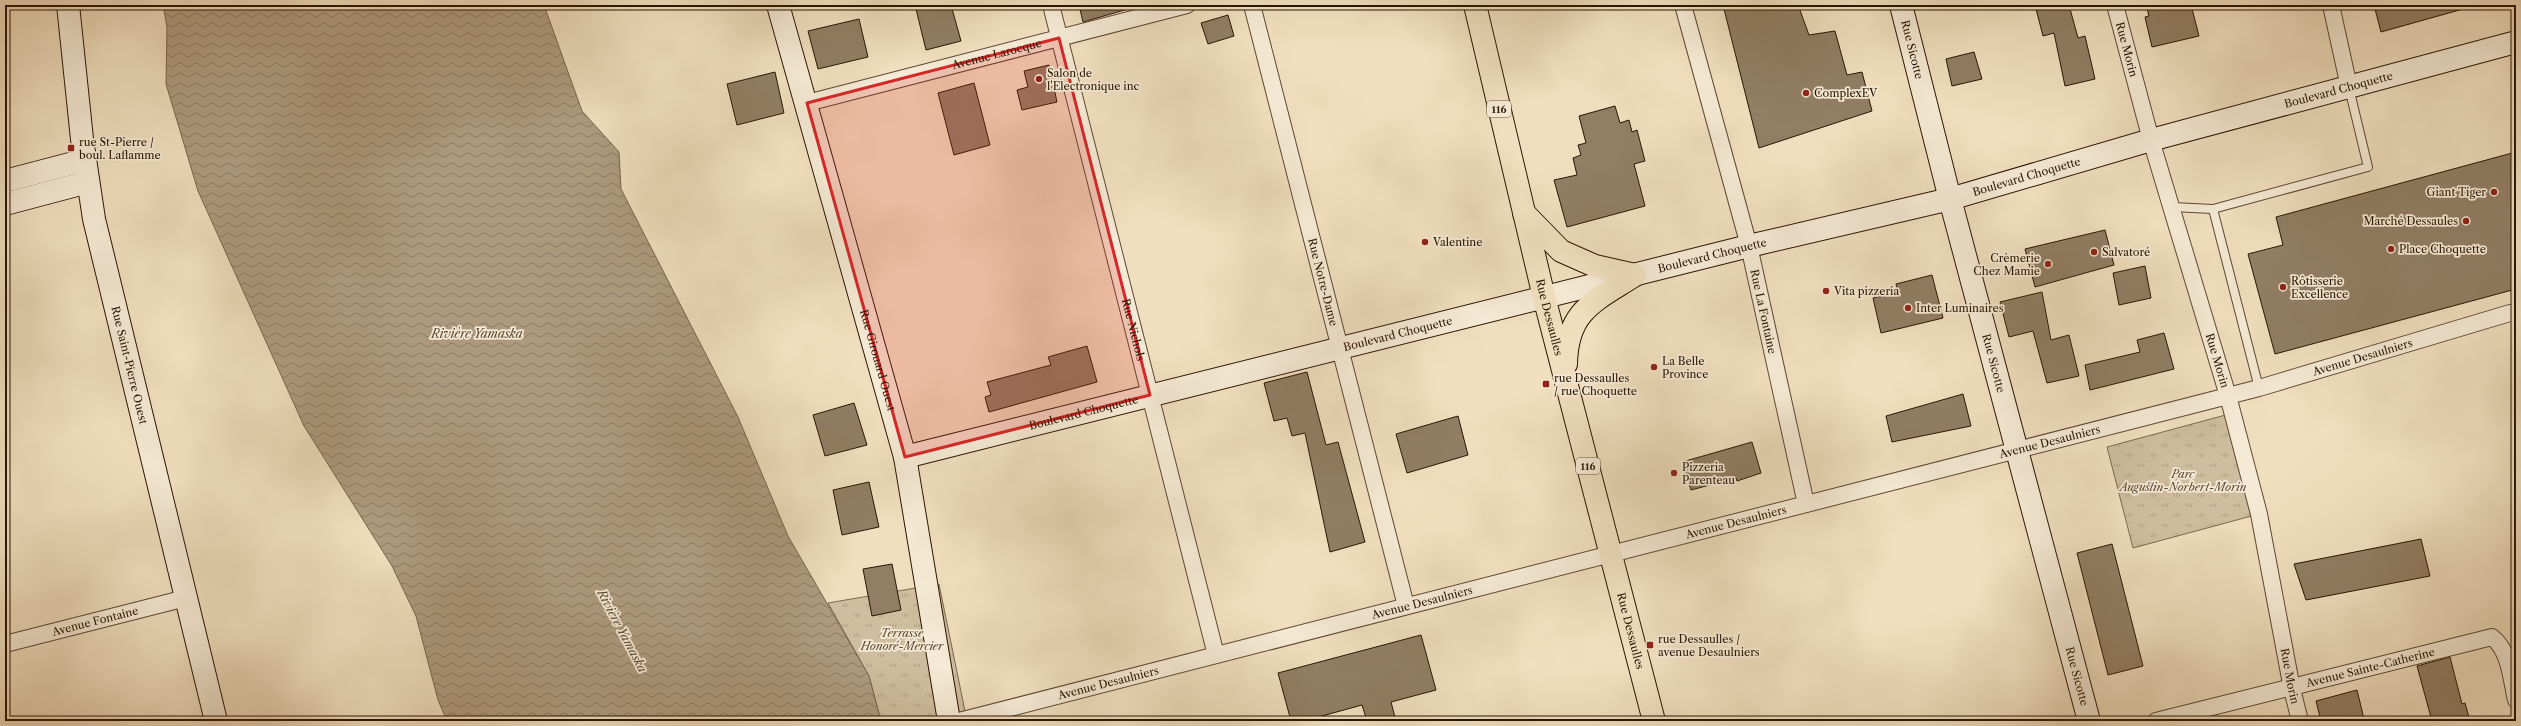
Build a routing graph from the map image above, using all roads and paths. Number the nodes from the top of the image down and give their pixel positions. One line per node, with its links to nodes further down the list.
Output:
1 (68, 5): 16 (street, Rue Saint-Pierre Ouest)
2 (778, 5): 14 (street, Rue Girouard Ouest)
3 (1051, 5): 11 (street, Rue Nichols)
4 (1187, 5): 11 (street, Avenue Larocque)
5 (1252, 5): 28 (street, Rue Notre-Dame)
6 (1475, 5): 23 (main road, Rue Dessaulles / 116)
7 (1683, 5): 24 (street, Rue La Fontaine)
8 (1901, 5): 19 (street, Rue Sicotte)
9 (2115, 5): 15 (street, Rue Morin)
10 (2331, 5): 13 (street)
11 (1059, 38): 14 (street, Avenue Larocque); 31 (street, Rue Nichols)
12 (2516, 42): 13 (street, Boulevard Choquette)
13 (2349, 87): 15 (street, Boulevard Choquette); 22 (lane)
14 (807, 103): 34 (street, Rue Girouard Ouest)
15 (2151, 140): 19 (street, Boulevard Choquette); 21 (street, Rue Morin)
16 (85, 160): 17 (street); 18 (street, Rue Saint-Pierre Ouest)
17 (5, 181)
18 (88, 182): 20 (street); 37 (street, Rue Saint-Pierre Ouest)
19 (1950, 199): 24 (street, Boulevard Choquette); 33 (street, Rue Sicotte)
20 (5, 204)
21 (2172, 207): 22 (lane); 32 (street, Rue Morin)
22 (2213, 209): 30 (lane)
23 (1524, 212): 25 (main road); 26 (main road, Rue Dessaulles / 116)
24 (1749, 246): 25 (street, Boulevard Choquette); 35 (street, Rue La Fontaine)
25 (1635, 275): 26 (street, Boulevard Choquette); 29 (main road)
26 (1544, 297): 28 (street, Boulevard Choquette); 29 (main road, Rue Dessaulles / 116)
27 (2510, 313): 30 (street, Avenue Desaulniers)
28 (1340, 348): 31 (street, Boulevard Choquette); 38 (street, Rue Notre-Dame)
29 (1565, 378): 36 (main road, Rue Dessaulles / 116)
30 (2259, 388): 32 (street, Avenue Desaulniers)
31 (1150, 395): 34 (street, Boulevard Choquette); 40 (street, Rue Nichols)
32 (2228, 396): 33 (street, Avenue Desaulniers); 41 (street, Rue Morin)
33 (2017, 450): 35 (street, Avenue Desaulniers); 47 (street, Rue Sicotte)
34 (905, 457): 44 (street, Rue Girouard Ouest)
35 (1806, 504): 36 (street, Avenue Desaulniers)
36 (1611, 554): 38 (street, Avenue Desaulniers); 46 (main road, Rue Dessaulles / 116)
37 (186, 598): 39 (street, Avenue Fontaine); 43 (street, Rue Saint-Pierre Ouest)
38 (1406, 606): 40 (street, Avenue Desaulniers)
39 (5, 644)
40 (1216, 655): 45 (street, Avenue Desaulniers)
41 (2292, 689): 42 (street, Avenue Sainte-Catherine); 48 (street, Avenue Sainte-Catherine); 49 (street, Rue Morin)
42 (2516, 700)
43 (216, 721)
44 (949, 721)
45 (959, 721)
46 (1654, 721)
47 (2089, 721)
48 (2156, 721)
49 (2300, 721)

